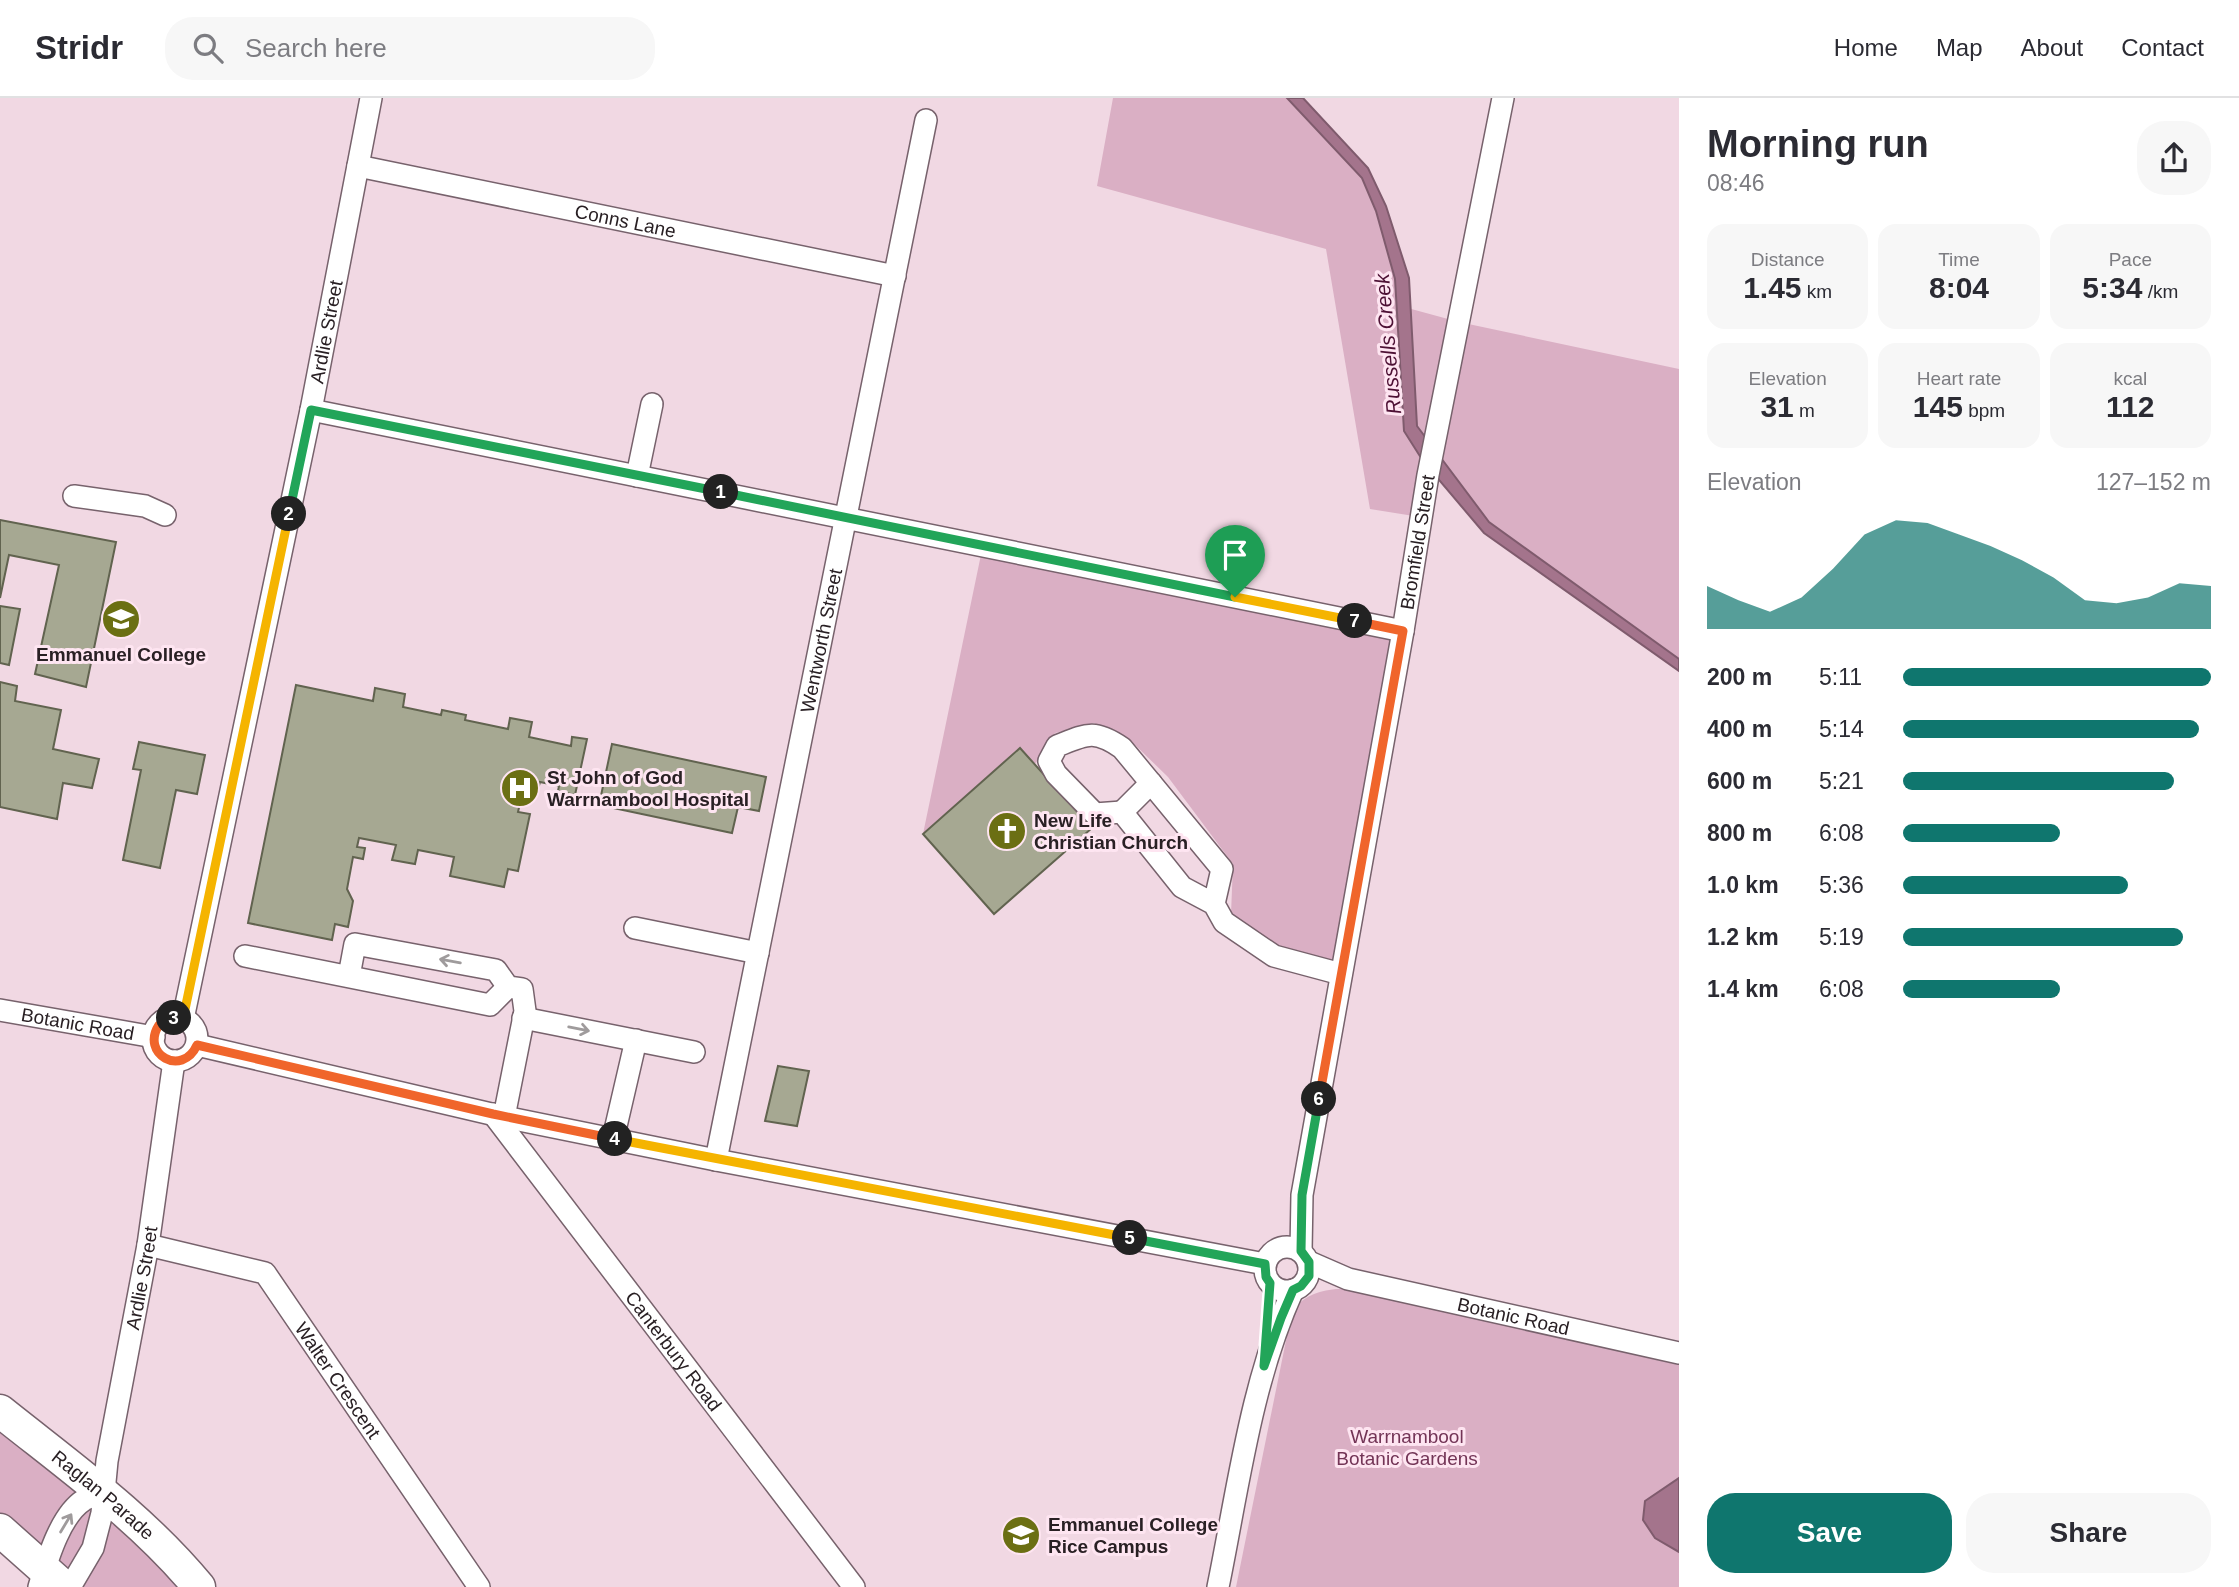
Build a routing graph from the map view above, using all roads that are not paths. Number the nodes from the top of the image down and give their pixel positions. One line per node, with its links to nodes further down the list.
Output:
1 (371, 98): 4 (street, Ardlie Street)
2 (1503, 98): 12 (street, Bromfield Street)
3 (926, 120): 5 (street, Wentworth Street)
4 (358, 166): 5 (street, Conns Lane); 7 (street, Ardlie Street)
5 (895, 275): 11 (street, Wentworth Street)
6 (652, 404): 8 (street)
7 (311, 410): 8 (street); 24 (street, Ardlie Street)
8 (637, 476): 11 (street)
9 (74, 496): 10 (street)
10 (165, 515)
11 (846, 518): 12 (street); 17 (street, Wentworth Street)
12 (1403, 631): 19 (street, Bromfield Street)
13 (1151, 783): 14 (street); 14 (street); 15 (street)
14 (1122, 812): 15 (street)
15 (1213, 904): 19 (street)
16 (635, 928): 17 (street)
17 (758, 953): 32 (street, Wentworth Street)
18 (245, 956): 20 (street)
19 (1341, 974): 33 (street, Bromfield Street)
20 (349, 976): 21 (street); 21 (street, one-way to 20)
21 (508, 987): 23 (street)
22 (0, 1010): 25 (street, Botanic Road)
23 (523, 1018): 26 (street, one-way to 26); 30 (street)
24 (183, 1019): 25 (street); 27 (street)
25 (154, 1037): 29 (street)
26 (636, 1041): 28 (street); 31 (street)
27 (197, 1045): 29 (street); 30 (street)
28 (694, 1052)
29 (174, 1061): 34 (street, Ardlie Street)
30 (498, 1115): 31 (street); 48 (street, Canterbury Road)
31 (613, 1139): 32 (street)
32 (716, 1160): 36 (street)
33 (1302, 1195): 35 (street, Bromfield Street); 36 (street, Bromfield Street)
34 (148, 1245): 42 (street, Ardlie Street); 47 (street, Walter Crescent)
35 (1305, 1256): 36 (street); 37 (street, Botanic Road); 38 (street)
36 (1271, 1265): 38 (street); 40 (street, Bromfield Street)
37 (1348, 1279): 38 (street, Botanic Road); 39 (street, Botanic Road)
38 (1297, 1288): 40 (street, Bromfield Street)
39 (1679, 1353)
40 (1264, 1366): 49 (street, Bromfield Street)
41 (0, 1411): 42 (highway, Raglan Parade)
42 (105, 1493): 44 (street, one-way to 42); 45 (street, Ardlie Street); 46 (highway, Raglan Parade)
43 (0, 1530): 44 (highway)
44 (49, 1581)
45 (70, 1587)
46 (199, 1587)
47 (479, 1587)
48 (854, 1587)
49 (1218, 1587)

